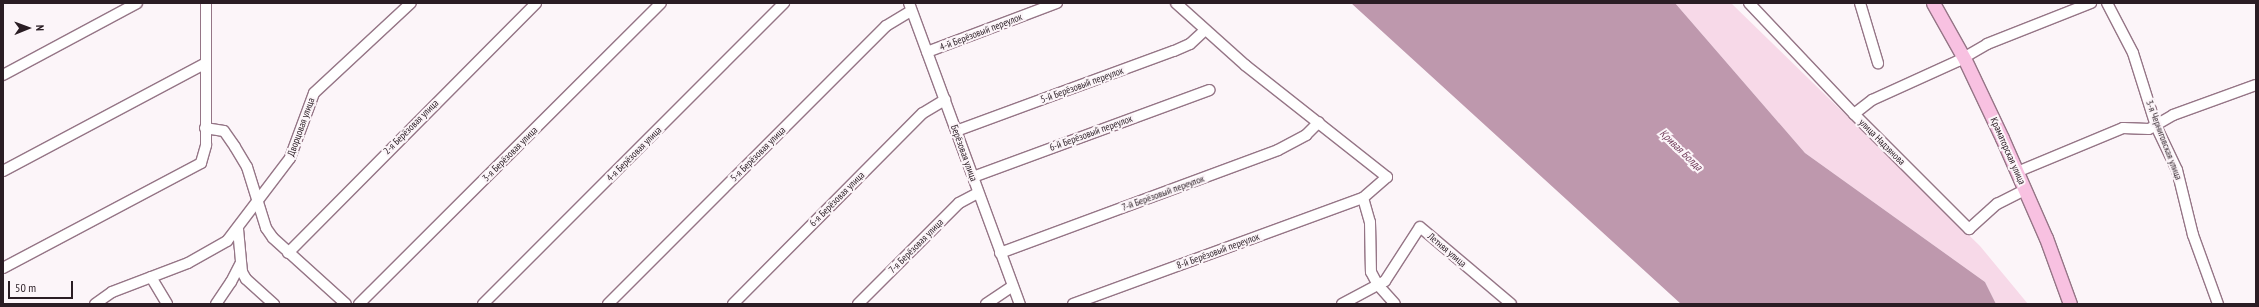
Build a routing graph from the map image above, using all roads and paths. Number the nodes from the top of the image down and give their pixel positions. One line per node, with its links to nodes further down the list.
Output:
1 (137, 3): 20 (street)
2 (206, 3): 18 (street)
3 (411, 3): 35 (street, Дворцовая улица)
4 (536, 3): 37 (street, 2-я Берёзовая улица)
5 (661, 3): 49 (street, 3-я Берёзовая улица)
6 (784, 3): 50 (street, 4-я Берёзовая улица)
7 (1058, 3): 16 (street, 4-й Берёзовый переулок)
8 (1176, 3): 15 (street)
9 (1749, 3): 24 (street, улица Надзянова)
10 (1860, 3): 19 (street)
11 (1933, 3): 17 (main road, Краматорская улица)
12 (2091, 3): 17 (street)
13 (2107, 3): 26 (street, 3-я Черниговская улица)
14 (910, 7): 16 (street, Берёзовая улица); 51 (street, 5-я Берёзовая улица)
15 (1204, 32): 25 (street); 28 (street, 5-й Берёзовый переулок)
16 (927, 52): 23 (street, Берёзовая улица)
17 (1963, 57): 24 (street); 30 (main road, Краматорская улица)
18 (206, 63): 27 (street); 29 (street)
19 (1878, 63)
20 (3, 75)
21 (2256, 85): 26 (street)
22 (1209, 90): 31 (street, 6-й Берёзовый переулок)
23 (945, 100): 28 (street, Берёзовая улица); 52 (street, 6-я Берёзовая улица)
24 (1854, 114): 32 (street, улица Надзянова)
25 (1319, 122): 34 (street); 38 (street, 7-й Берёзовый переулок)
26 (2156, 126): 30 (street); 61 (street, 3-я Черниговская улица)
27 (205, 128): 35 (street); 40 (street)
28 (956, 131): 31 (street, Берёзовая улица)
29 (3, 171)
30 (2017, 172): 32 (main road, Краматорская улица)
31 (973, 177): 33 (street, Берёзовая улица)
32 (2025, 190): 60 (main road, Краматорская улица)
33 (978, 193): 38 (street, Берёзовая улица); 53 (street, 7-я Берёзовая улица)
34 (1363, 198): 42 (street); 56 (street, 8-й Берёзовый переулок)
35 (258, 202): 36 (street, Дворцовая улица); 37 (street)
36 (238, 229): 39 (street); 41 (street, Дворцовая улица)
37 (288, 253): 48 (street)
38 (1000, 253): 43 (street, Берёзовая улица)
39 (240, 264): 46 (street); 47 (street)
40 (3, 268)
41 (151, 277): 44 (street, Дворцовая улица); 45 (street)
42 (1378, 285): 57 (street); 58 (street); 59 (street, Летняя улица)
43 (1013, 286): 54 (street); 55 (street, Берёзовая улица)
44 (95, 304)
45 (167, 304)
46 (216, 304)
47 (274, 304)
48 (346, 304)
49 (359, 304)
50 (483, 304)
51 (608, 304)
52 (733, 304)
53 (858, 304)
54 (986, 304)
55 (1020, 304)
56 (1074, 304)
57 (1342, 304)
58 (1395, 304)
59 (1511, 304)
60 (2070, 304)
61 (2218, 304)

